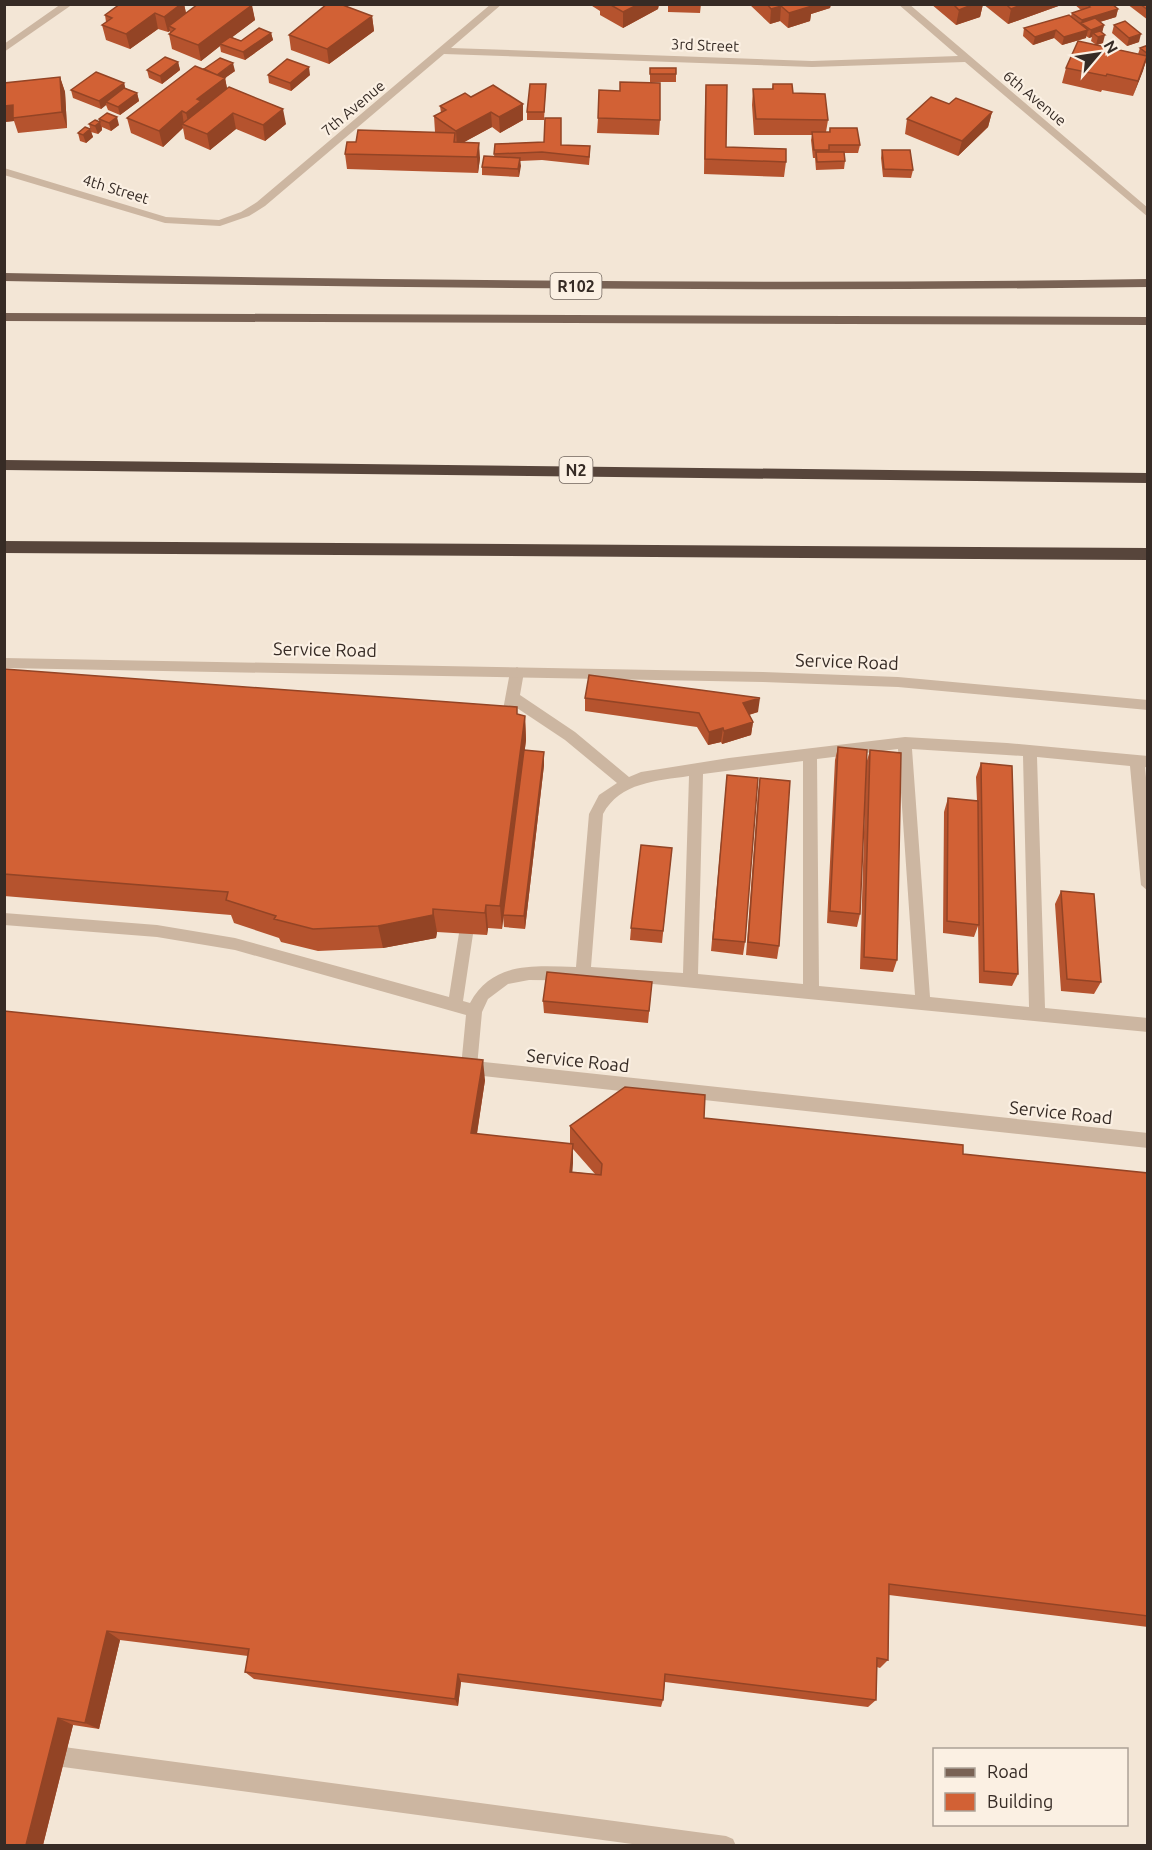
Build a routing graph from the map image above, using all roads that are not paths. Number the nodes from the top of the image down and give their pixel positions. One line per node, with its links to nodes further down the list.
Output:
1 (68, 4): 4 (street)
2 (497, 4): 5 (street, 7th Avenue)
3 (903, 4): 6 (street, 6th Avenue)
4 (4, 49)
5 (444, 51): 6 (street, 3rd Street); 9 (street, 7th Avenue)
6 (965, 59): 8 (street, 6th Avenue)
7 (4, 171): 9 (street, 4th Street)
8 (1148, 214)
9 (220, 223)
10 (4, 277): 11 (main road, R102)
11 (1148, 283)
12 (4, 317): 13 (main road, R102)
13 (1148, 321)
14 (4, 465): 15 (highway, N2)
15 (1148, 478)
16 (4, 547): 17 (highway)
17 (1148, 554)
18 (4, 663): 19 (street, Service Road)
19 (517, 672): 20 (street); 21 (street, Service Road)
20 (512, 697): 22 (street); 28 (street)
21 (1148, 705)
22 (503, 742)
23 (905, 744): 24 (street); 25 (street); 35 (street)
24 (1030, 751): 26 (street); 38 (street)
25 (810, 754): 27 (street); 34 (street)
26 (1142, 762): 29 (street)
27 (696, 769): 28 (street); 33 (street)
28 (627, 783): 32 (street)
29 (1148, 885)
30 (472, 899): 36 (street)
31 (4, 919): 36 (street)
32 (583, 974): 33 (street); 37 (street)
33 (690, 980): 34 (street)
34 (811, 990): 35 (street)
35 (923, 1001): 38 (street)
36 (455, 1006): 37 (street)
37 (474, 1011): 41 (street)
38 (1037, 1013): 39 (street)
39 (1148, 1025)
40 (445, 1065): 41 (street, Service Road)
41 (469, 1067): 42 (street, Service Road)
42 (1148, 1141)
43 (4, 1749): 44 (street)
44 (726, 1845)

